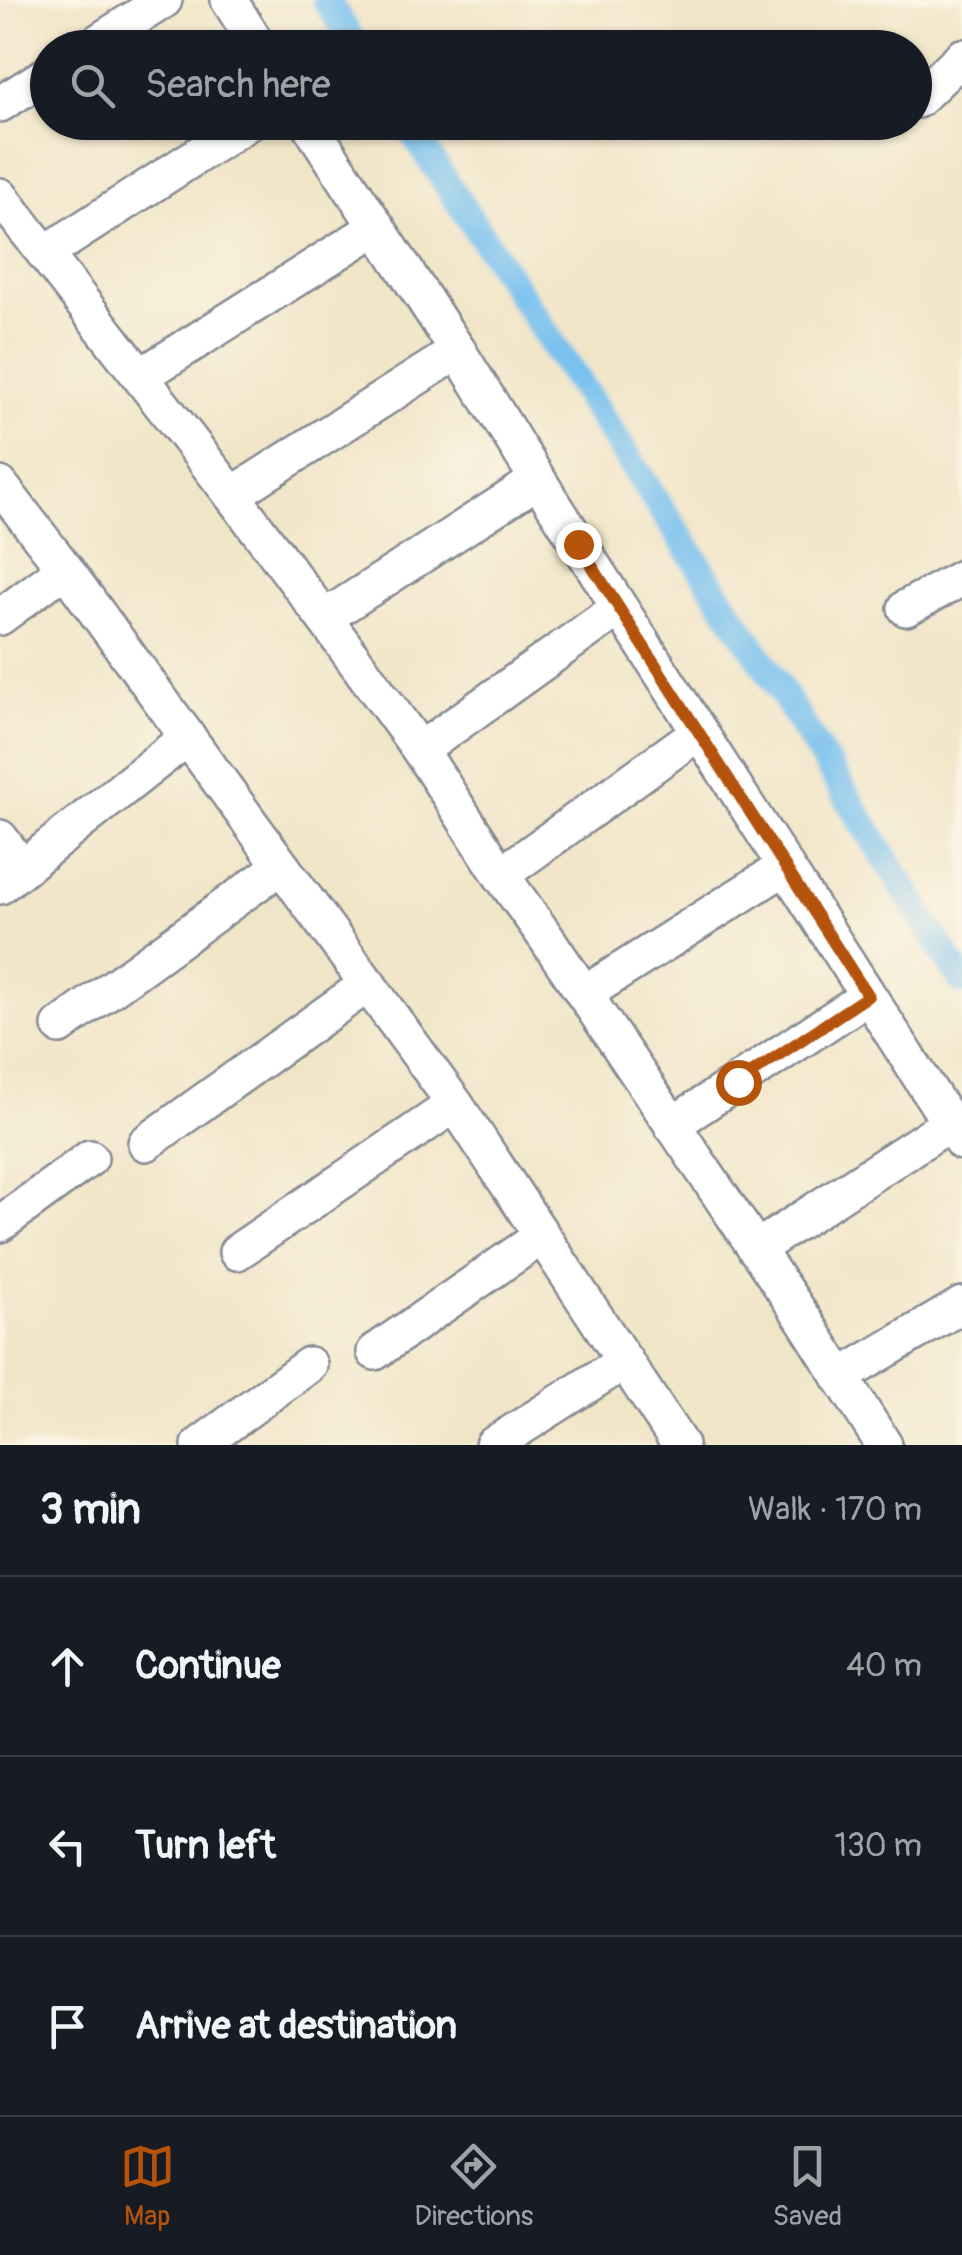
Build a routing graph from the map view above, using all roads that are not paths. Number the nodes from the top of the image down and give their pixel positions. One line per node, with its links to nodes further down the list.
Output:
1 (164, 0): 3 (street)
2 (229, 0): 4 (street)
3 (117, 30)
4 (248, 30)
5 (962, 57): 7 (street)
6 (30, 85): 8 (street)
7 (932, 86)
8 (0, 104)
9 (220, 140): 13 (street)
10 (320, 140): 12 (street)
11 (0, 196): 13 (street)
12 (377, 227): 14 (street); 15 (street)
13 (46, 253): 15 (street)
14 (458, 352): 16 (street); 18 (street)
15 (141, 376): 18 (street)
16 (538, 480): 21 (street); 24 (street)
17 (0, 486): 19 (street)
18 (232, 495): 24 (street)
19 (65, 569): 23 (street); 26 (street)
20 (962, 578): 22 (street)
21 (619, 608): 25 (street); 27 (street)
22 (906, 608)
23 (0, 617)
24 (324, 618): 27 (street)
25 (699, 732): 30 (street); 31 (street)
26 (188, 738): 29 (street); 32 (street)
27 (420, 750): 31 (street)
28 (0, 838): 32 (street)
29 (281, 866): 33 (street); 36 (street)
30 (785, 867): 34 (street); 35 (street)
31 (501, 876): 34 (street)
32 (11, 877)
33 (368, 984): 37 (street); 40 (street)
34 (584, 994): 38 (street)
35 (868, 996): 38 (street); 39 (street)
36 (60, 1026)
37 (454, 1104): 43 (street); 45 (street)
38 (672, 1125): 44 (street)
39 (956, 1133): 44 (street)
40 (146, 1143)
41 (90, 1158): 42 (street)
42 (0, 1224)
43 (542, 1236): 47 (street); 48 (street)
44 (756, 1249): 50 (street)
45 (237, 1252)
46 (962, 1305): 50 (street)
47 (375, 1352)
48 (626, 1361): 52 (street); 53 (street)
49 (309, 1364): 51 (street)
50 (840, 1376): 54 (street)
51 (200, 1445)
52 (492, 1445)
53 (680, 1445)
54 (884, 1445)

